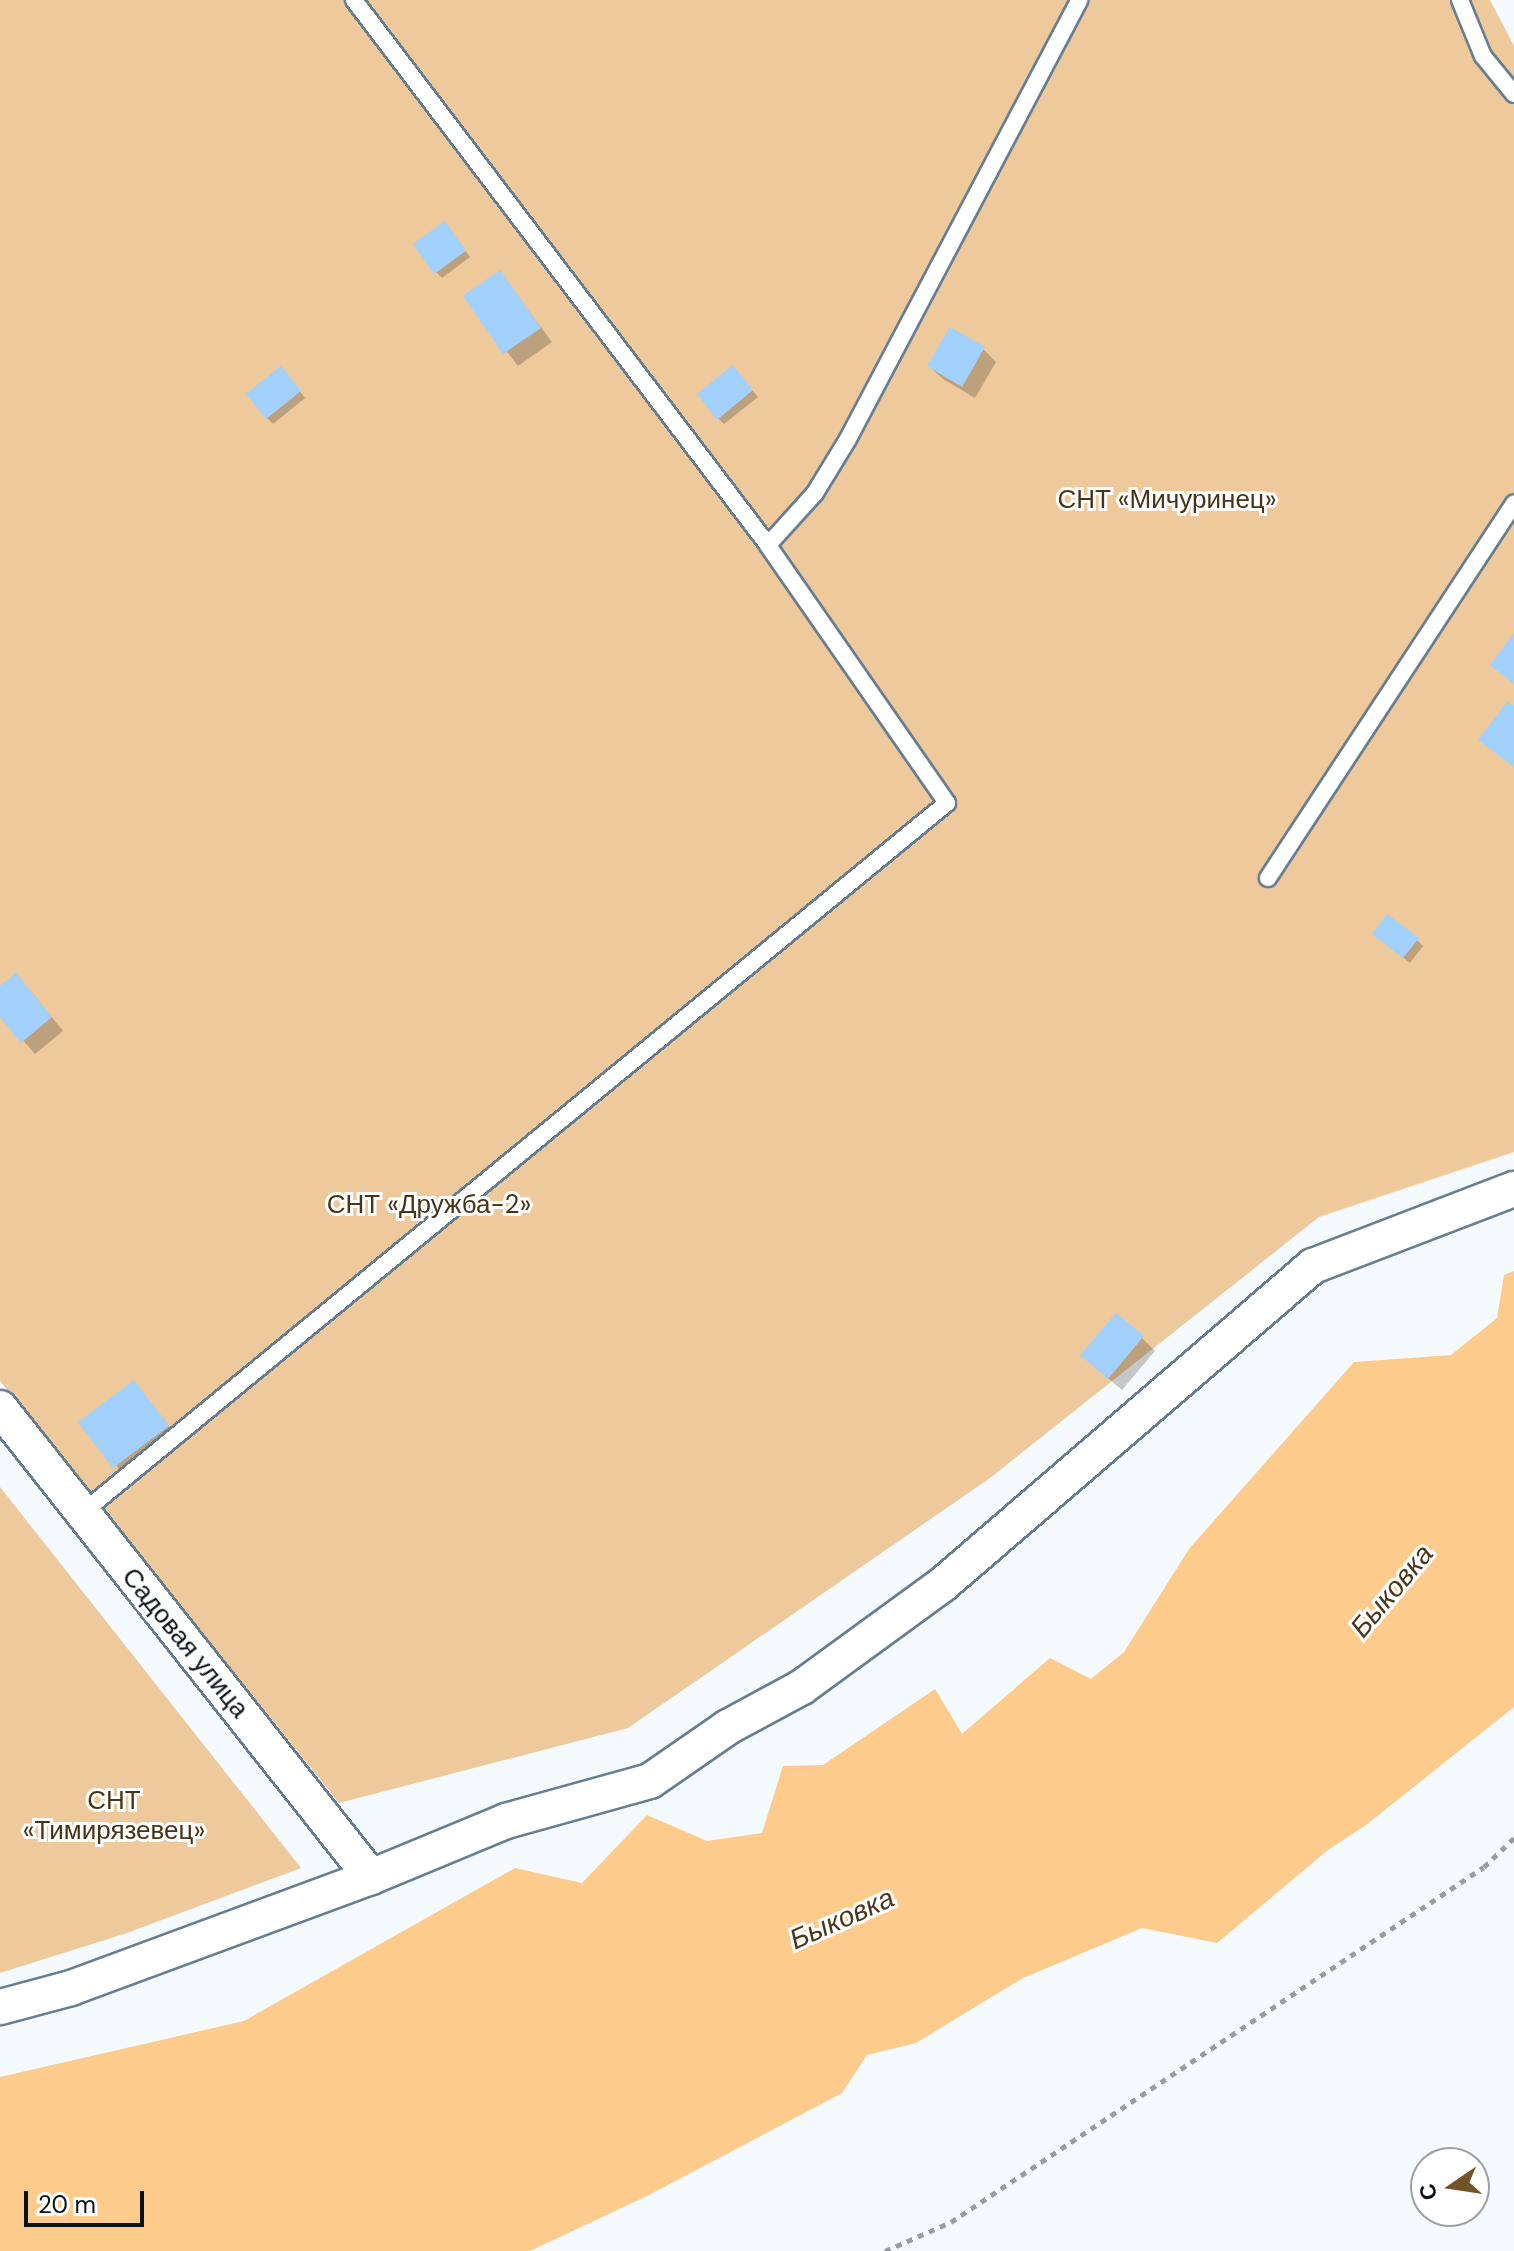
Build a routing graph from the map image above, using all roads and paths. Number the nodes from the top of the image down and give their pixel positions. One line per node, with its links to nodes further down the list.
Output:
1 (354, 0): 6 (lane)
2 (1079, 0): 6 (lane)
3 (1460, 0): 4 (lane)
4 (1514, 94)
5 (1514, 504): 7 (lane)
6 (768, 545): 10 (lane)
7 (1268, 878)
8 (1514, 1189): 12 (street)
9 (0, 1408): 10 (street, Садовая улица)
10 (82, 1513): 12 (street, Садовая улица)
11 (1514, 1838): 14 (path)
12 (371, 1877): 13 (street)
13 (0, 2007)
14 (885, 2251)

